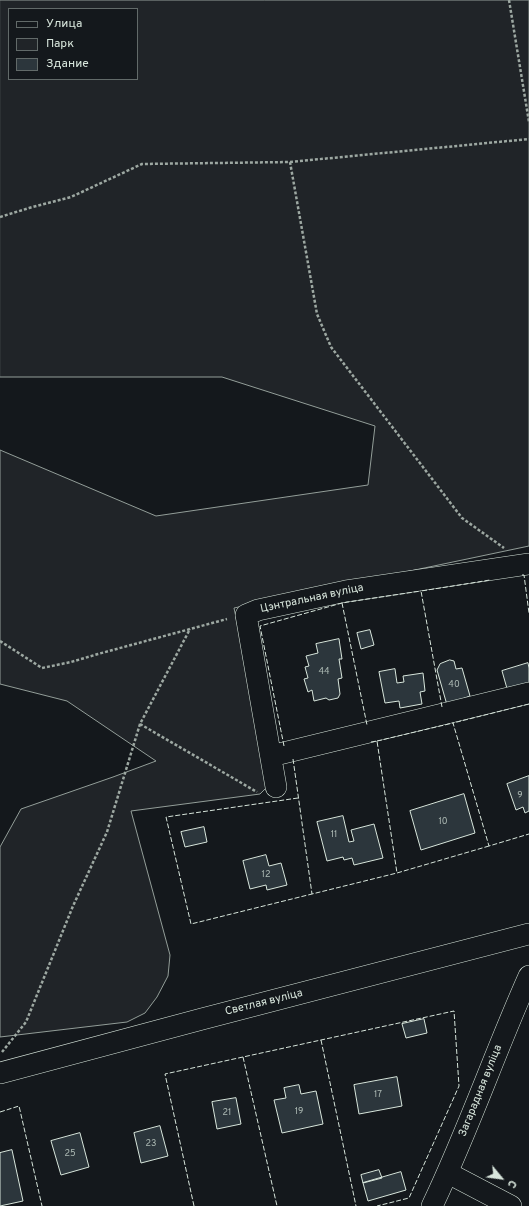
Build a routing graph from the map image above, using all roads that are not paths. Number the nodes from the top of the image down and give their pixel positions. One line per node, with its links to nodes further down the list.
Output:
1 (528, 564): 3 (street, Цэнтральная вуліца)
2 (529, 693): 3 (street)
3 (271, 756): 4 (street, Цэнтральная вуліца)
4 (268, 791)
5 (529, 934): 8 (street, Светлая вуліца)
6 (529, 976): 7 (street, Загарадная вуліца)
7 (522, 1012): 9 (street, Загарадная вуліца)
8 (0, 1073)
9 (448, 1173): 10 (street, Загарадная вуліца); 11 (street)
10 (432, 1206)
11 (511, 1206)

